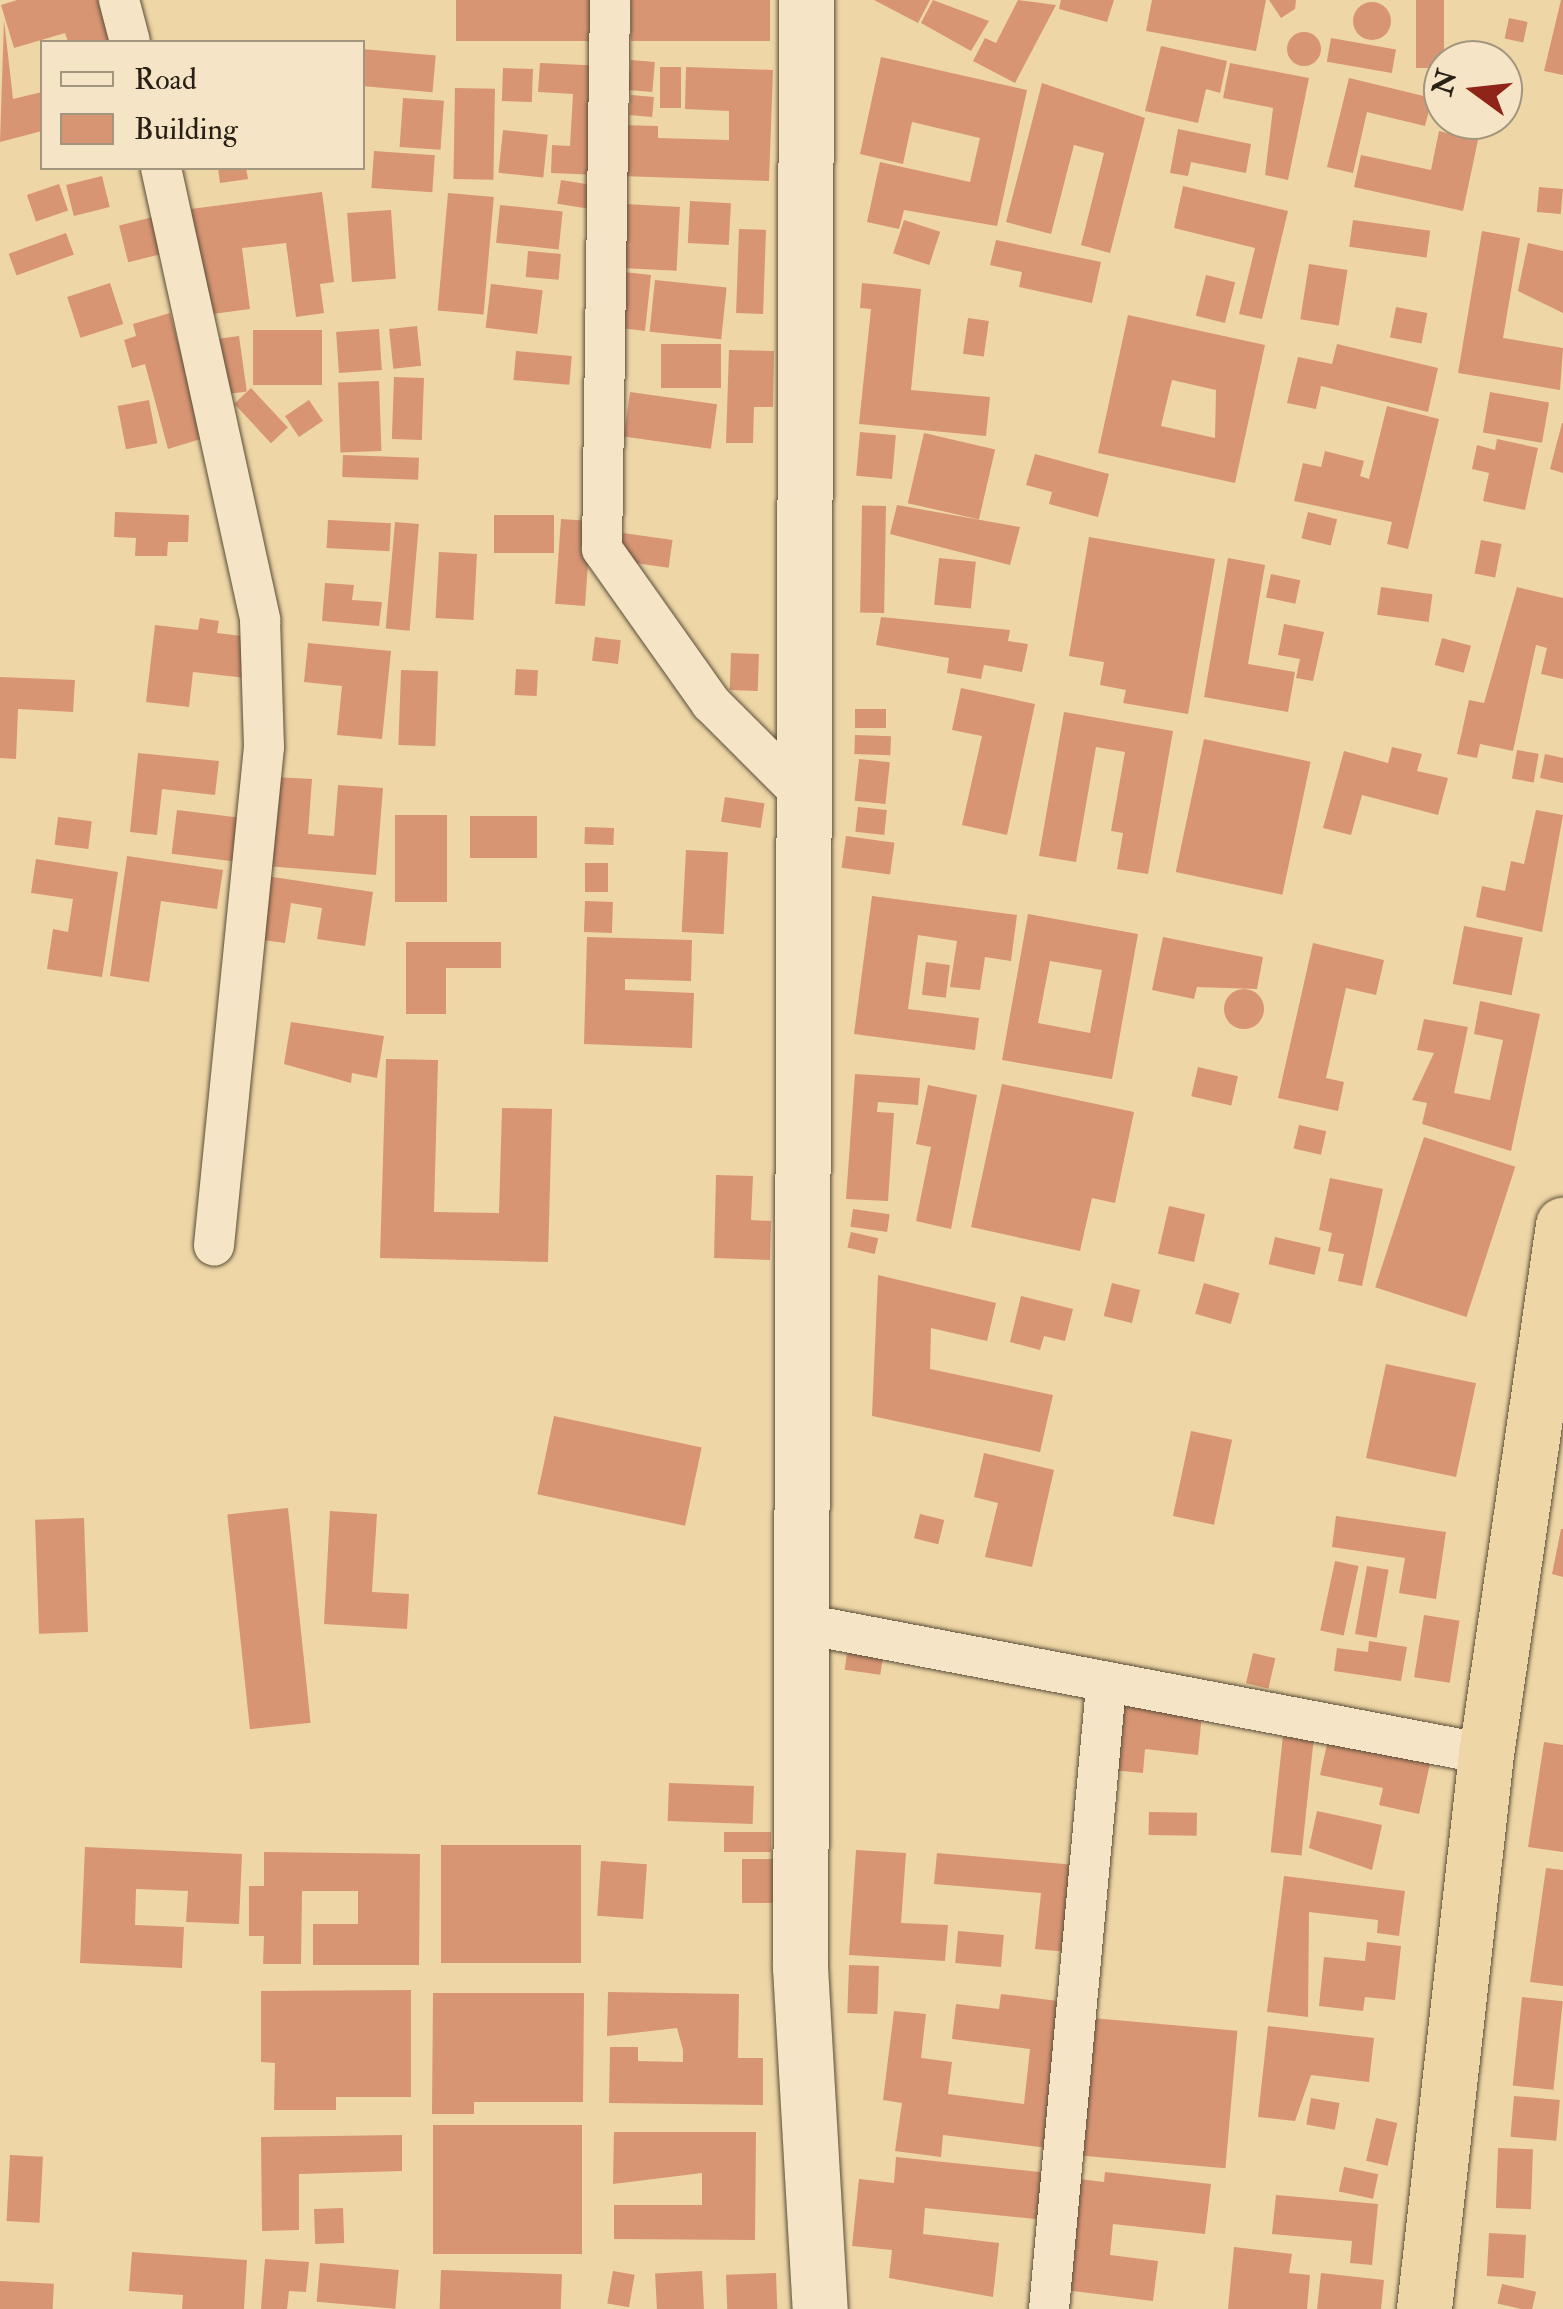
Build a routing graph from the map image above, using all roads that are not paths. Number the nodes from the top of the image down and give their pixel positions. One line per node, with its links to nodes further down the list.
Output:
1 (119, 0): 4 (street)
2 (610, 0): 6 (street)
3 (806, 0): 6 (street)
4 (129, 40)
5 (161, 170): 8 (street)
6 (800, 792): 9 (street)
7 (1563, 1224): 11 (highway)
8 (214, 1245)
9 (804, 1624): 10 (street); 12 (street)
10 (1106, 1686): 11 (street); 13 (street)
11 (1486, 1754): 14 (highway)
12 (820, 2309)
13 (1049, 2309)
14 (1424, 2309)

